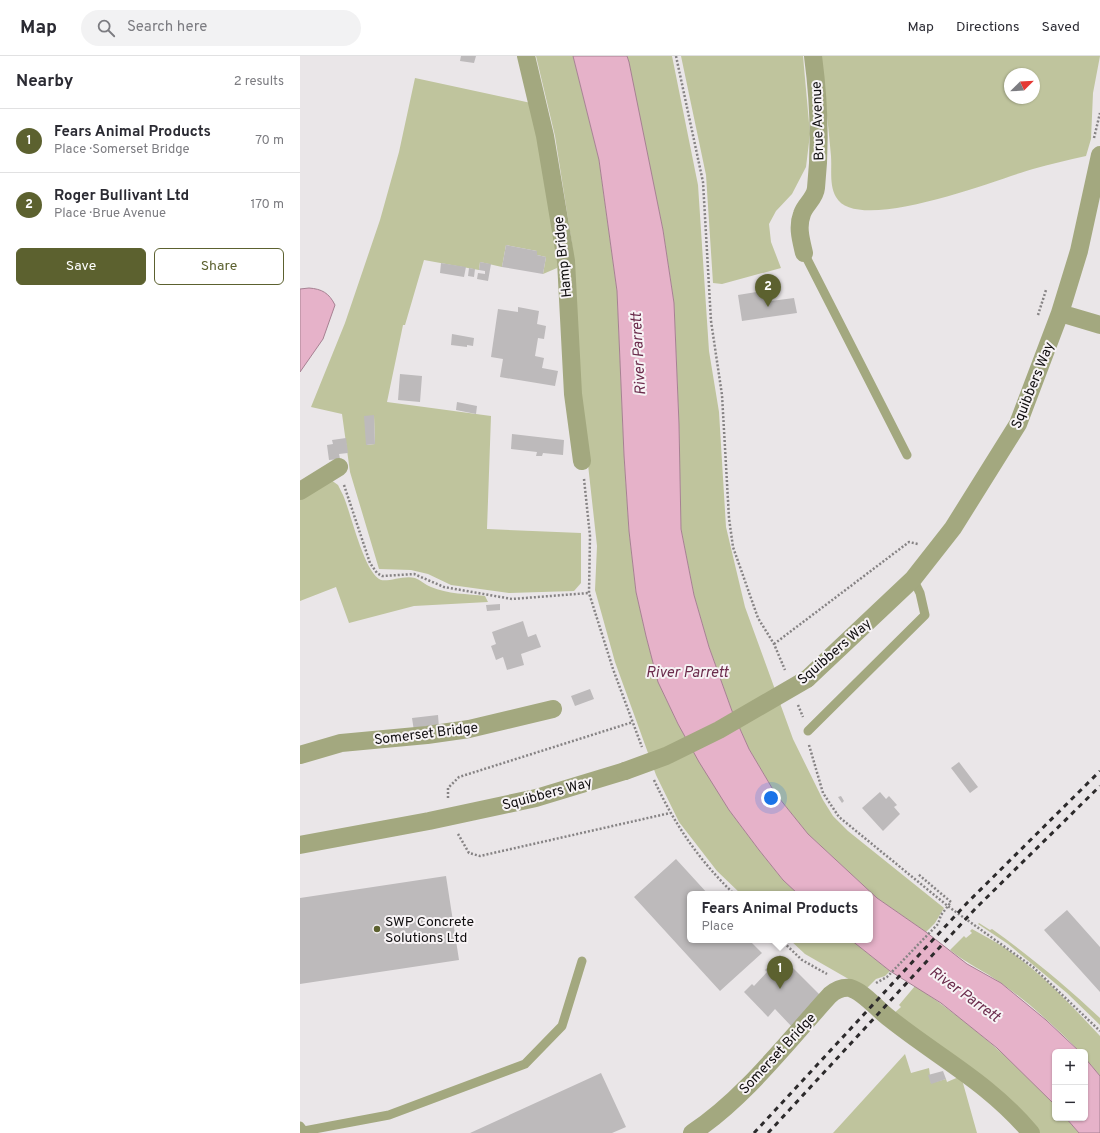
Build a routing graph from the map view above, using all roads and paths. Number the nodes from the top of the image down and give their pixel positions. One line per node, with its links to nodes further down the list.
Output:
1 (526, 56): 12 (street, Hamp Bridge)
2 (676, 56): 18 (path)
3 (813, 56): 6 (street, Brue Avenue)
4 (1100, 113): 5 (path)
5 (1096, 148): 8 (street, Squibbers Way)
6 (804, 253): 11 (lane)
7 (1048, 283): 9 (path)
8 (1060, 313): 10 (street); 16 (street, Squibbers Way)
9 (1036, 321)
10 (1100, 325)
11 (907, 455)
12 (582, 461): 17 (path)
13 (335, 469): 14 (street); 17 (path)
14 (300, 490)
15 (924, 546): 18 (path)
16 (913, 579): 22 (lane); 29 (street, Squibbers Way, bridge)
17 (589, 593): 21 (path)
18 (774, 644): 19 (path)
19 (783, 665)
20 (553, 709): 24 (street, Somerset Bridge)
21 (633, 722): 23 (path); 26 (path)
22 (808, 731): 32 (path)
23 (642, 748)
24 (300, 755)
25 (652, 776): 27 (path)
26 (449, 800)
27 (670, 813): 28 (path); 31 (path)
28 (458, 834)
29 (300, 845)
30 (918, 874): 32 (path)
31 (731, 891)
32 (949, 907): 35 (path); 37 (path)
33 (784, 943): 36 (path)
34 (582, 961): 38 (lane)
35 (878, 982)
36 (857, 992): 39 (street, Somerset Bridge); 40 (street)
37 (1100, 1030)
38 (300, 1126)
39 (692, 1133)
40 (1031, 1133)

